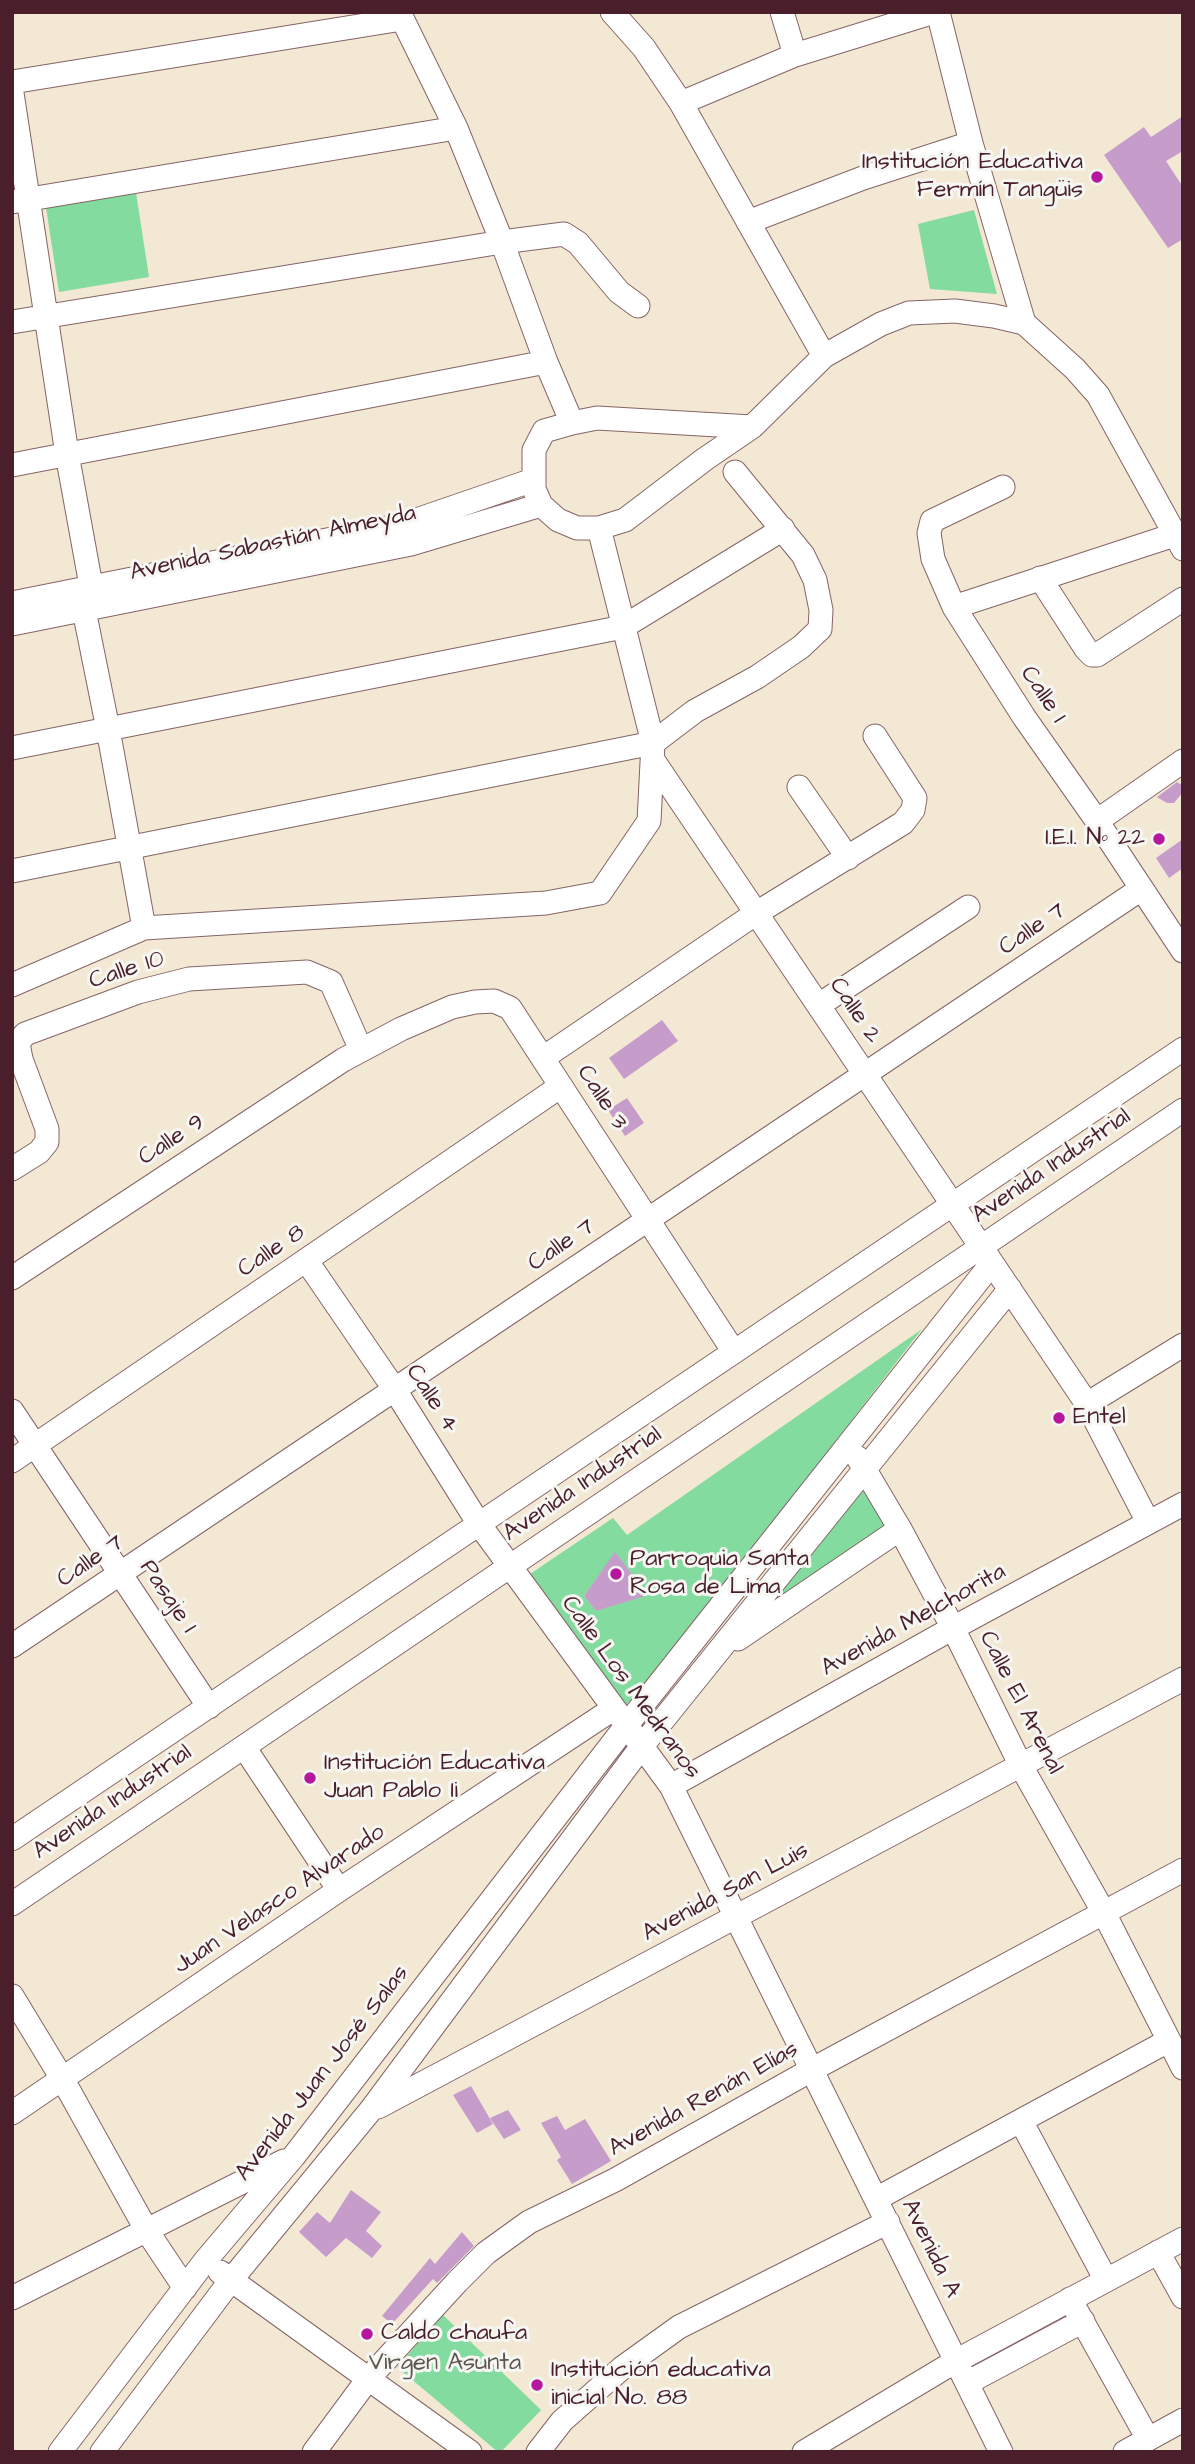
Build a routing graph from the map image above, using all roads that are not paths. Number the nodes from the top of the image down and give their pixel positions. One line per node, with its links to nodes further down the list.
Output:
1 (612, 12): 8 (street)
2 (782, 12): 5 (street)
3 (936, 12): 5 (street); 10 (street)
4 (401, 15): 6 (street); 9 (street)
5 (795, 55): 8 (street)
6 (12, 82)
7 (12, 93): 11 (street)
8 (681, 103): 12 (street)
9 (456, 128): 11 (street); 13 (street)
10 (971, 143): 12 (street); 17 (street)
11 (21, 201): 15 (street)
12 (748, 222): 18 (street)
13 (502, 242): 14 (street); 15 (street); 19 (street)
14 (638, 306)
15 (48, 317): 16 (street); 23 (street)
16 (12, 322)
17 (1024, 323): 18 (street); 32 (street)
18 (824, 356): 22 (street)
19 (546, 362): 21 (street); 23 (street)
20 (698, 422): 21 (street); 22 (street); 24 (street)
21 (572, 423): 27 (street)
22 (752, 427): 24 (street)
23 (67, 454): 25 (street); 35 (street)
24 (705, 459): 30 (street)
25 (12, 464)
26 (735, 472): 31 (street)
27 (533, 481): 29 (street); 35 (street, Avenida Sabastián Almeyda)
28 (1003, 487): 37 (street, Calle 1)
29 (541, 505): 30 (street); 35 (street, Avenida Sabastián Almeyda)
30 (599, 528): 39 (street)
31 (783, 529): 39 (street); 43 (street)
32 (1178, 542): 33 (street)
33 (1040, 578): 34 (street); 37 (street)
34 (1183, 599)
35 (90, 601): 36 (street, Avenida Sabastián Almeyda); 38 (street, Avenida Sabastián Almeyda); 40 (street)
36 (12, 603)
37 (954, 607): 46 (street, Calle 1)
38 (12, 624)
39 (623, 627): 40 (street); 43 (street)
40 (108, 729): 42 (street); 47 (street)
41 (875, 736): 48 (street)
42 (12, 748)
43 (653, 751): 47 (street); 52 (street, Calle 2); 53 (street)
44 (1183, 761): 46 (street)
45 (799, 787): 48 (street)
46 (1097, 821): 50 (street, Calle 1)
47 (129, 848): 49 (street); 53 (street)
48 (848, 858): 52 (street)
49 (12, 871)
50 (1140, 889): 54 (street, Calle 1); 60 (street, Calle 7)
51 (968, 907): 56 (street)
52 (755, 914): 56 (street, Calle 2); 59 (street)
53 (144, 928): 55 (street)
54 (1183, 951)
55 (12, 985)
56 (819, 1005): 60 (street, Calle 2)
57 (1183, 1049): 64 (street, Avenida Industrial)
58 (361, 1050): 59 (street, Calle 3); 63 (street, Calle 10); 68 (street, Calle 9)
59 (543, 1058): 61 (street, Calle 3)
60 (865, 1074): 64 (street, Calle 2); 65 (street, Calle 7)
61 (561, 1086): 65 (street, Calle 3); 67 (street, Calle 8)
62 (1183, 1111): 66 (street, Avenida Industrial)
63 (12, 1169)
64 (953, 1204): 66 (street, Calle 2); 71 (street, Avenida Industrial)
65 (648, 1219): 71 (street, Calle 3); 72 (street, Calle 7)
66 (987, 1255): 69 (street, Calle 2); 75 (street, Avenida Juan José Salas); 83 (street, Avenida Industrial)
67 (306, 1260): 72 (street, Calle 4); 76 (street, Calle 8)
68 (12, 1278)
69 (1010, 1289): 73 (street, Calle 2); 78 (street)
70 (1183, 1345): 73 (street)
71 (734, 1352): 81 (street, Avenida Industrial)
72 (395, 1390): 81 (street, Calle 4); 84 (street, Calle 7)
73 (1087, 1404): 80 (street, Calle 2)
74 (12, 1411): 76 (street, Pasaje 1)
75 (849, 1443): 78 (street, Calle El Arenal); 90 (street, Avenida Juan José Salas)
76 (34, 1446): 77 (street, Calle 8); 84 (street, Pasaje 1)
77 (12, 1461)
78 (865, 1469): 82 (street, Calle El Arenal); 87 (street)
79 (1183, 1504): 80 (street, Avenida Melchorita)
80 (1148, 1522): 85 (street, Avenida Melchorita)
81 (479, 1524): 83 (street, Calle 4); 89 (street, Avenida Industrial)
82 (900, 1529): 85 (street, Calle El Arenal); 87 (street)
83 (510, 1567): 90 (street, Calle Los Medranos); 92 (street, Avenida Industrial)
84 (121, 1573): 86 (street, Calle 7); 89 (street, Pasaje 1)
85 (953, 1628): 93 (street, Calle El Arenal); 94 (street, Avenida Melchorita)
86 (12, 1646)
87 (716, 1654): 91 (street)
88 (1183, 1679): 93 (street, Avenida San Luis)
89 (209, 1707): 95 (street, Avenida Industrial)
90 (620, 1718): 91 (street, Calle Los Medranos); 97 (street, Juan Velasco Alvarado); 99 (street, Avenida Juan José Salas)
91 (642, 1746): 94 (street, Calle Los Medranos); 102 (street)
92 (244, 1747): 97 (street); 98 (street, Avenida Industrial)
93 (1021, 1766): 100 (street, Calle El Arenal); 101 (street, Avenida San Luis)
94 (671, 1786): 101 (street, Calle Los Medranos)
95 (12, 1839)
96 (1183, 1870): 100 (street, Avenida Renán Elías)
97 (339, 1890): 107 (street, Juan Velasco Alvarado)
98 (12, 1904)
99 (488, 1907): 102 (street); 111 (street, Avenida Juan José Salas)
100 (1104, 1913): 104 (street, Calle El Arenal); 106 (street, Avenida Renán Elías)
101 (737, 1917): 106 (street, Calle Los Medranos); 108 (street, Avenida San Luis)
102 (512, 1923): 108 (street)
103 (12, 1996): 107 (street)
104 (1168, 2042): 105 (street, Calle El Arenal); 110 (street)
105 (1183, 2068)
106 (813, 2069): 112 (street, Avenida A); 126 (street, Avenida Renán Elías)
107 (63, 2080): 109 (street, Juan Velasco Alvarado); 114 (street)
108 (370, 2111): 111 (street, Avenida San Luis); 118 (street)
109 (12, 2113)
110 (1021, 2121): 112 (street); 119 (street)
111 (295, 2156): 114 (street); 117 (street, Avenida Juan José Salas)
112 (876, 2199): 113 (street, Avenida A)
113 (888, 2222): 125 (street, Avenida A); 134 (street)
114 (147, 2231): 121 (street); 122 (street)
115 (1183, 2239): 116 (street)
116 (1158, 2252): 119 (street); 120 (street)
117 (205, 2261): 118 (street); 121 (street, Avenida Juan José Salas)
118 (230, 2280): 126 (street); 131 (street)
119 (1107, 2280): 123 (street)
120 (1180, 2286)
121 (185, 2288): 130 (street, Avenida Juan José Salas)
122 (12, 2298)
123 (1070, 2299): 124 (street); 125 (street)
124 (1083, 2321): 127 (street); 129 (street)
125 (956, 2361): 127 (street, Avenida A); 135 (street)
126 (368, 2379): 132 (street, Avenida Renán Elías); 133 (street)
127 (967, 2383): 136 (street, Avenida A)
128 (1183, 2420): 129 (street)
129 (1148, 2439): 137 (street)
130 (60, 2452)
131 (102, 2452)
132 (314, 2452)
133 (470, 2452)
134 (538, 2452)
135 (804, 2452)
136 (1001, 2452)
137 (1125, 2452)

